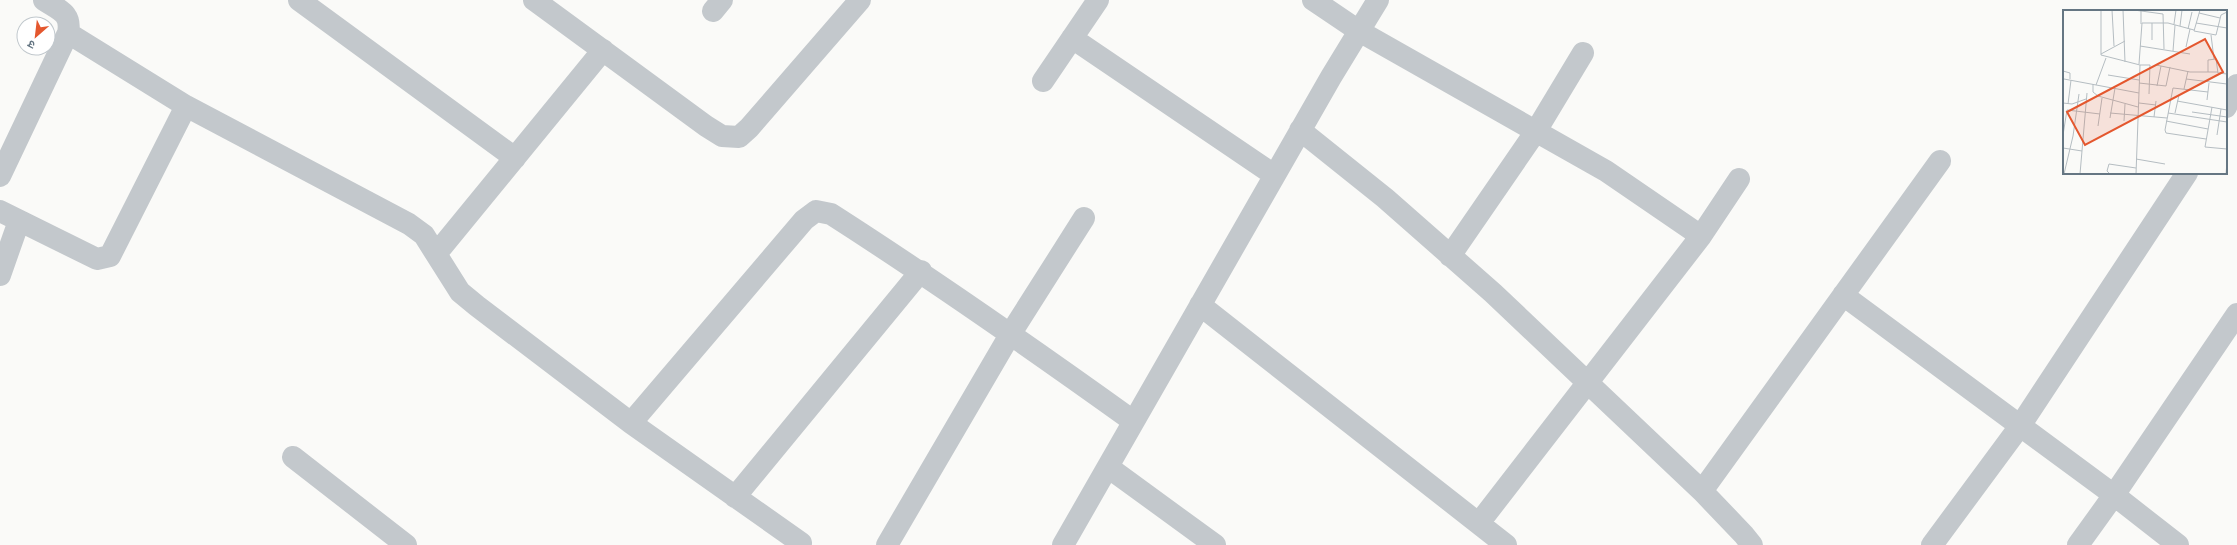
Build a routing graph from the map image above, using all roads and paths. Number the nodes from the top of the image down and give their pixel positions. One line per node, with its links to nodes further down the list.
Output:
1 (44, 0): 9 (street)
2 (299, 0): 19 (street)
3 (534, 0): 11 (street)
4 (860, 0): 11 (street)
5 (1098, 0): 10 (street)
6 (1313, 0): 8 (street)
7 (1378, 0): 8 (street)
8 (1359, 31): 17 (street); 18 (street)
9 (68, 32): 16 (street); 22 (street)
10 (1072, 38): 13 (street); 23 (street)
11 (603, 50): 19 (street)
12 (1584, 54): 18 (street)
13 (1043, 81)
14 (2237, 85): 15 (street)
15 (2227, 105)
16 (186, 106): 27 (street); 29 (street)
17 (1300, 130): 23 (street); 30 (street)
18 (1536, 131): 28 (street); 30 (street)
19 (515, 158): 29 (street)
20 (1940, 161): 33 (street)
21 (2187, 174): 40 (street)
22 (0, 176)
23 (1274, 176): 34 (street)
24 (1739, 179): 28 (street)
25 (0, 211): 27 (street)
26 (1084, 218): 36 (street)
27 (19, 221): 32 (street)
28 (1701, 236): 37 (street)
29 (436, 254): 39 (street)
30 (1450, 256): 37 (street)
31 (921, 271): 36 (street); 39 (street); 45 (street)
32 (0, 275)
33 (1843, 295): 40 (street); 43 (street)
34 (1200, 305): 38 (street); 46 (street)
35 (2237, 314): 44 (street)
36 (1011, 333): 38 (street); 49 (street)
37 (1589, 383): 43 (street); 46 (street)
38 (1133, 421): 42 (street)
39 (631, 423): 45 (street)
40 (2020, 426): 44 (street); 54 (street)
41 (293, 457): 48 (street)
42 (1108, 467): 50 (street); 51 (street)
43 (1702, 491): 53 (street)
44 (2114, 495): 55 (street); 56 (street)
45 (735, 496): 47 (street)
46 (1479, 523): 52 (street)
47 (801, 543)
48 (406, 545)
49 (887, 545)
50 (1063, 545)
51 (1215, 545)
52 (1506, 545)
53 (1752, 545)
54 (1932, 545)
55 (2078, 545)
56 (2178, 545)

